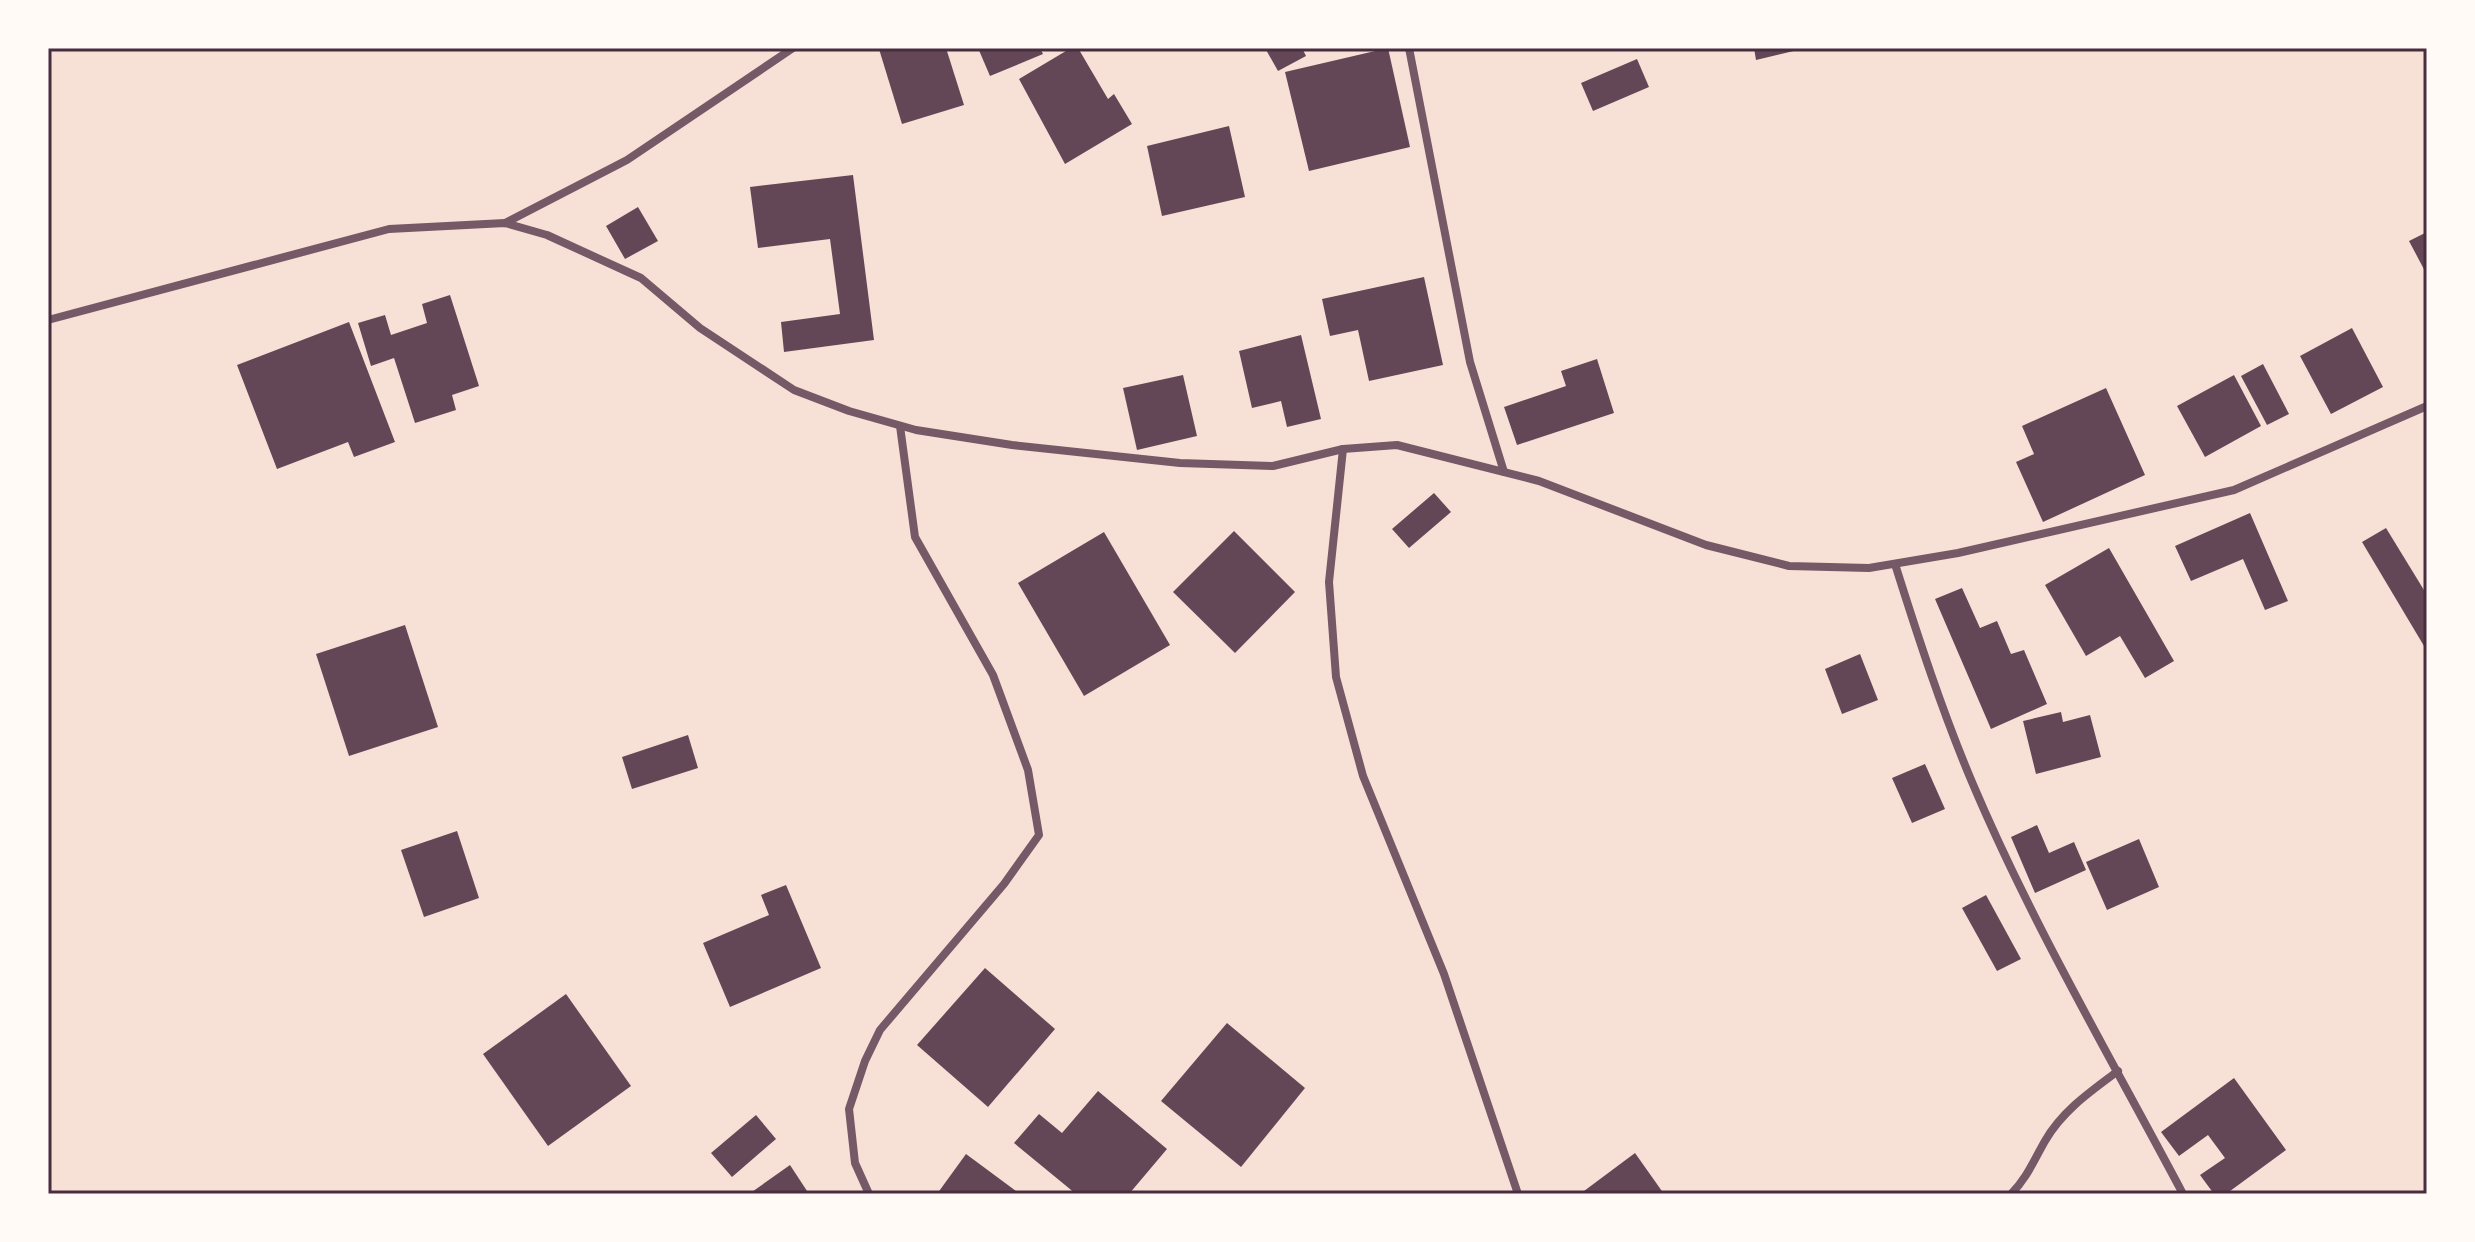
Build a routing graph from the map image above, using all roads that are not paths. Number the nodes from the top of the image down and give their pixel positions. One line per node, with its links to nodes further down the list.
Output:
1 (793, 48): 3 (street)
2 (1409, 48): 8 (street)
3 (505, 223): 4 (street); 6 (street)
4 (48, 320)
5 (2427, 406): 9 (street)
6 (900, 426): 7 (street); 11 (street)
7 (1343, 449): 8 (street); 12 (street)
8 (1504, 472): 9 (street)
9 (1895, 564): 10 (street)
10 (2118, 1071): 13 (street); 14 (street)
11 (869, 1194)
12 (1518, 1194)
13 (2011, 1194)
14 (2183, 1194)

